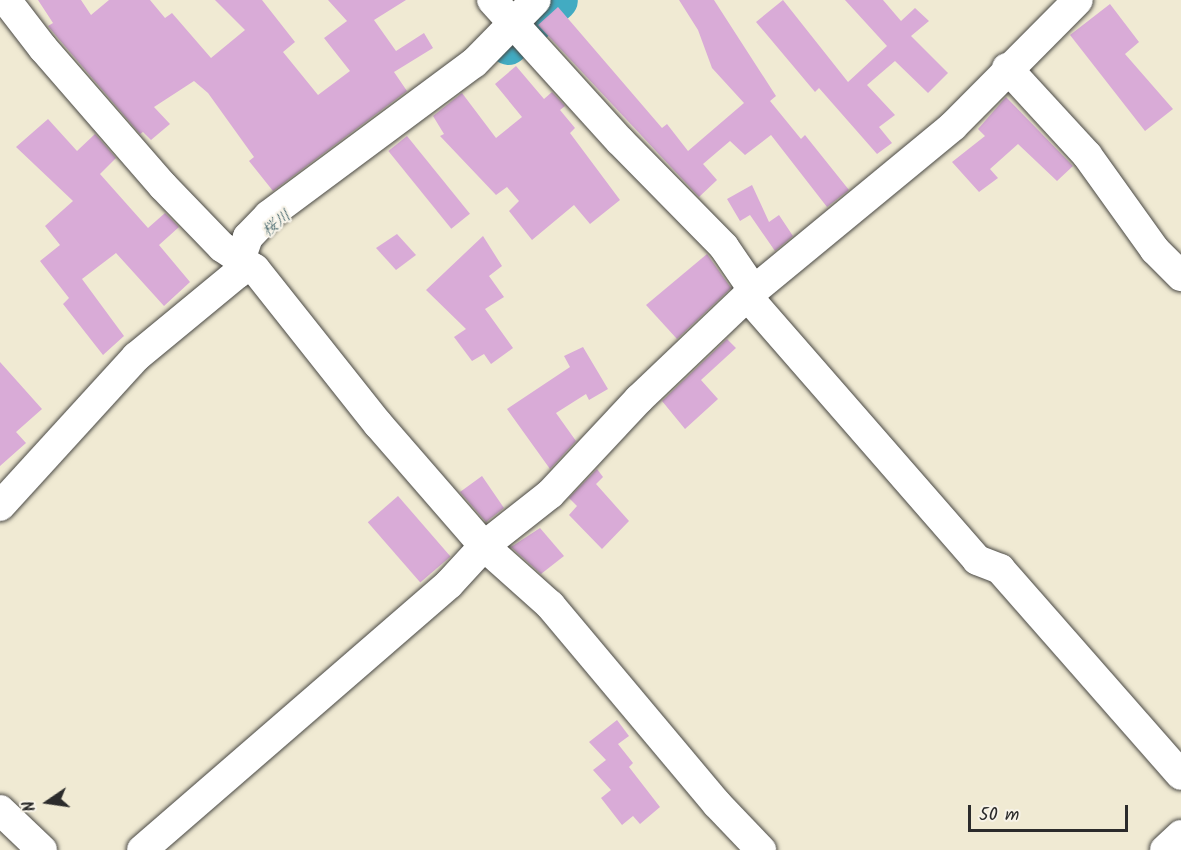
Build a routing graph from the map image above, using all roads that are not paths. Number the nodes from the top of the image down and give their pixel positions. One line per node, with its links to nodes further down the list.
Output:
1 (537, 0): 4 (street)
2 (1078, 0): 5 (street)
3 (10, 6): 6 (street)
4 (512, 22): 6 (street); 8 (street)
5 (1007, 69): 7 (street); 8 (street)
6 (244, 252): 9 (street); 10 (street)
7 (1181, 276)
8 (751, 293): 10 (street); 11 (street)
9 (0, 506)
10 (484, 546): 15 (street); 16 (street)
11 (1181, 775)
12 (0, 810): 14 (street)
13 (1181, 835): 17 (street)
14 (42, 850)
15 (142, 850)
16 (761, 850)
17 (1165, 850)

